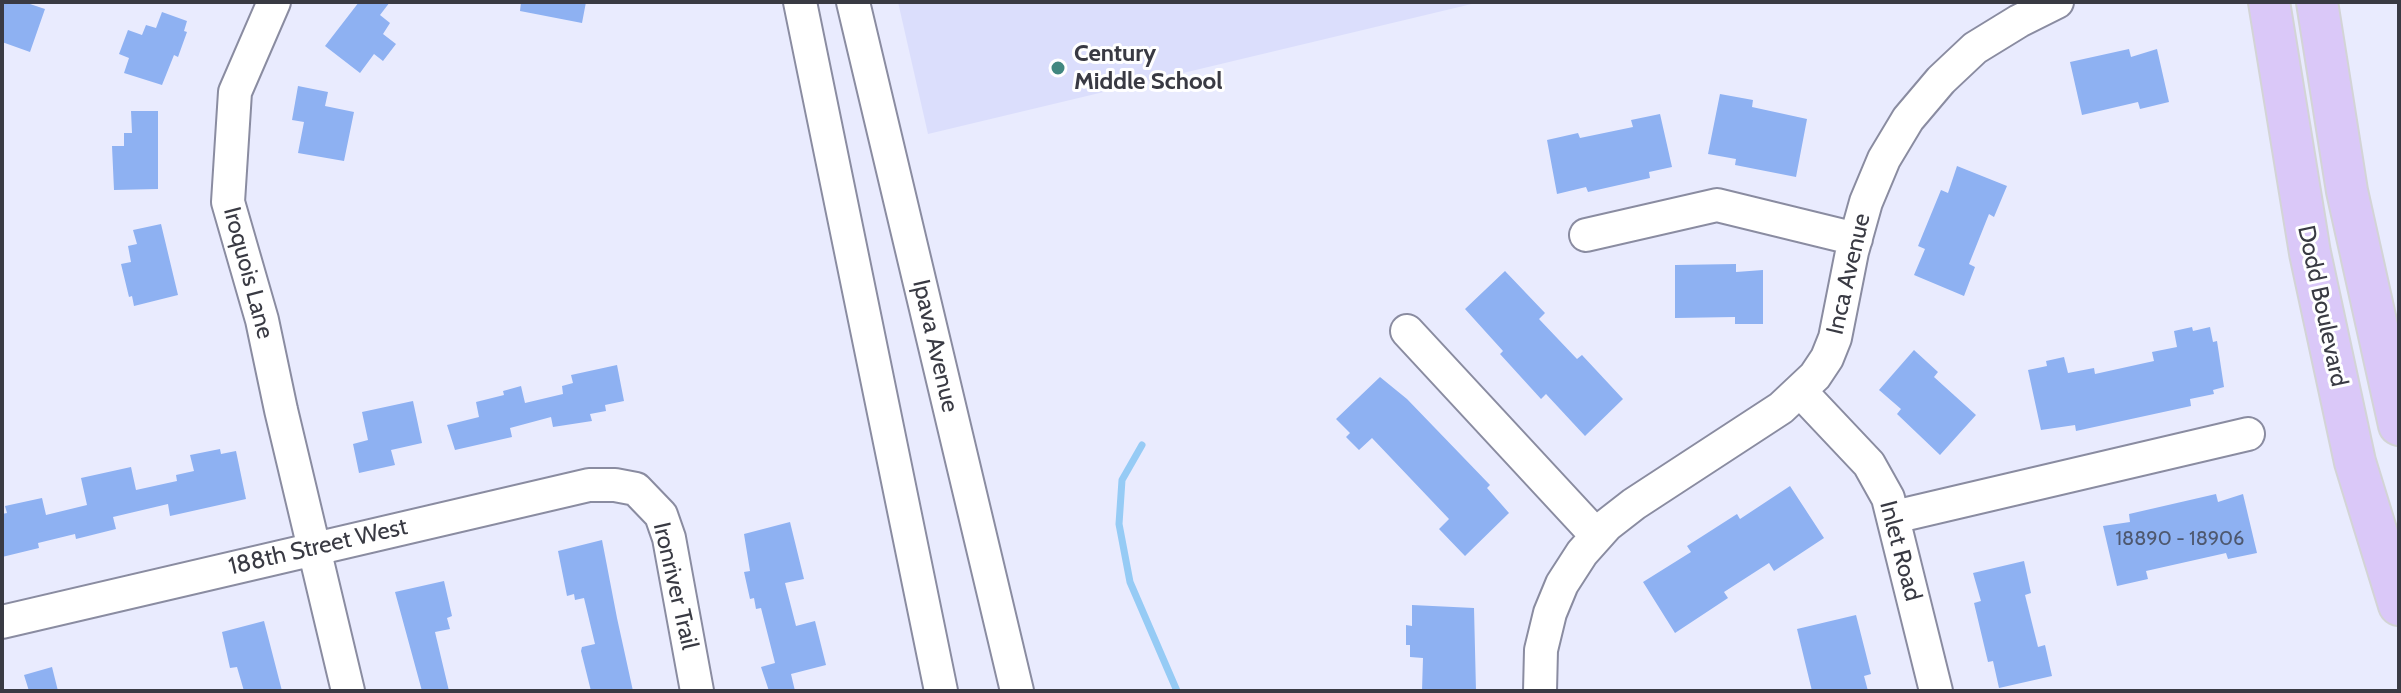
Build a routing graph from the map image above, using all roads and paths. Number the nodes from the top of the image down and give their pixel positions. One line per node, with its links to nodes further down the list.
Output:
1 (274, 2): 16 (street, Iroquois Lane)
2 (800, 2): 21 (street)
3 (853, 2): 22 (street, Ipava Avenue)
4 (2057, 2): 8 (street, Inca Avenue)
5 (2269, 2): 17 (main road, Dodd Boulevard)
6 (2317, 2): 11 (main road, Dodd Boulevard)
7 (1586, 235): 8 (street)
8 (1856, 239): 10 (street, Inca Avenue)
9 (1407, 331): 15 (street)
10 (1801, 392): 14 (street, Inlet Road); 15 (street, Inca Avenue)
11 (2399, 425)
12 (2248, 434): 14 (street)
13 (636, 489): 16 (street, 188th Street West); 20 (street, Ironriver Trail)
14 (1894, 517): 24 (street, Inlet Road)
15 (1597, 536): 23 (street, Inca Avenue)
16 (313, 547): 18 (street, 188th Street West); 19 (street, Iroquois Lane)
17 (2399, 605)
18 (2, 622)
19 (348, 691)
20 (697, 691)
21 (941, 691)
22 (1017, 691)
23 (1540, 691)
24 (1936, 691)

